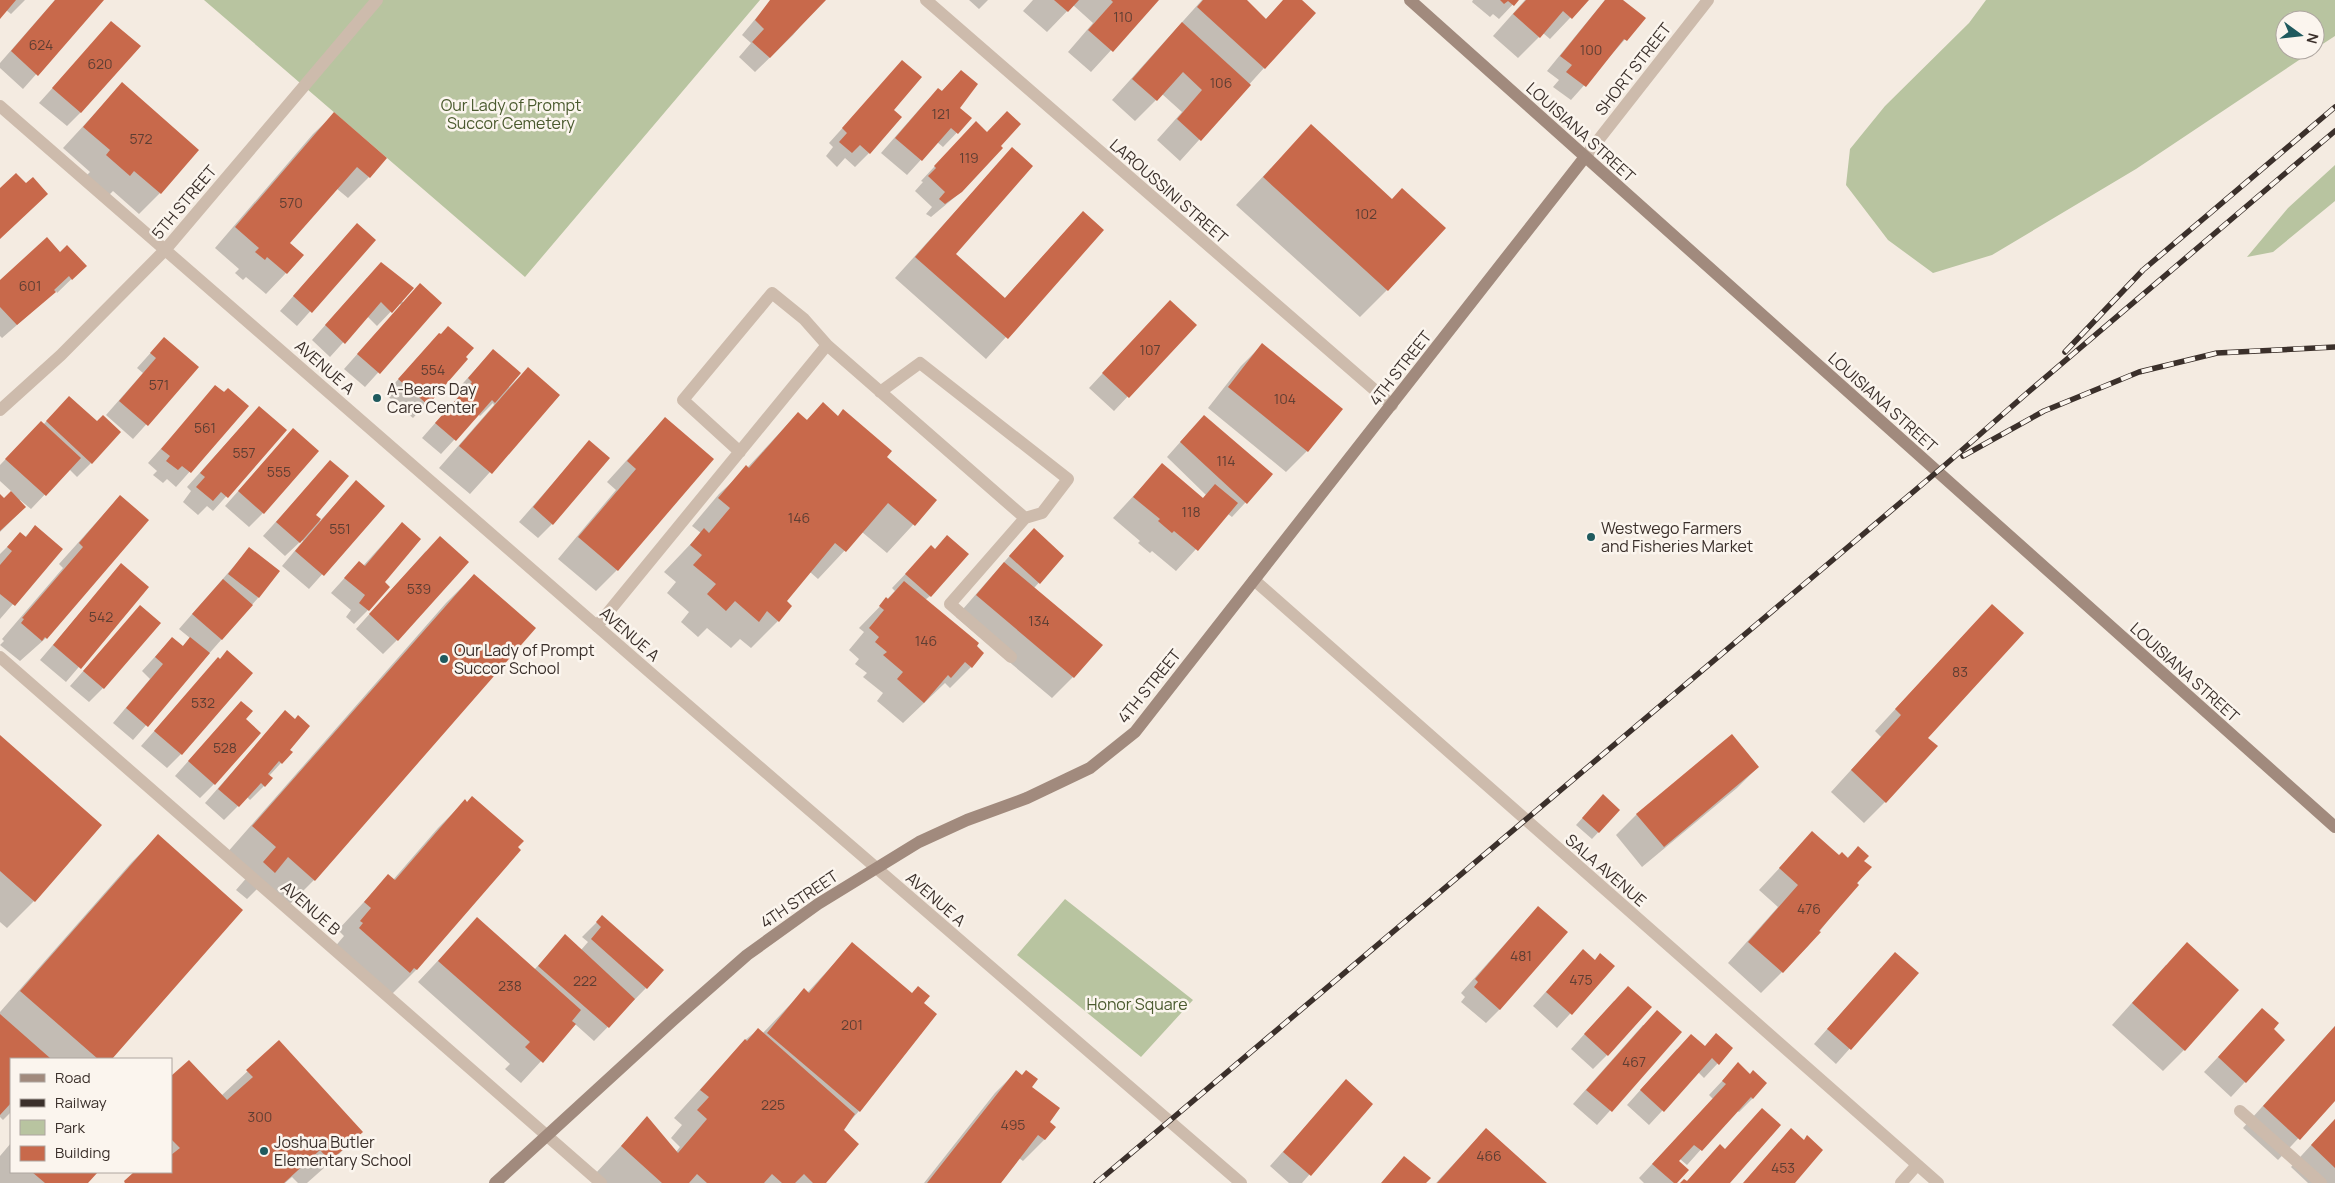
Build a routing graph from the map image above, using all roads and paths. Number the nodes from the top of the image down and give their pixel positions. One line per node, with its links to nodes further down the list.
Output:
1 (377, 0): 7 (street, 5TH STREET)
2 (926, 0): 10 (street, LAROUSSINI STREET)
3 (1410, 0): 6 (main road, LOUISIANA STREET)
4 (1708, 0): 6 (street, SHORT STREET)
5 (0, 106): 7 (street, AVENUE A)
6 (1584, 157): 10 (main road, 4TH STREET); 18 (main road, LOUISIANA STREET)
7 (165, 250): 11 (street, 5TH STREET); 15 (street, AVENUE A)
8 (828, 346): 9 (street); 12 (street); 12 (street)
9 (880, 392): 13 (street); 13 (street)
10 (1392, 405): 14 (main road, 4TH STREET)
11 (0, 410)
12 (740, 452): 15 (street)
13 (1025, 518): 17 (street)
14 (1254, 580): 19 (main road, 4TH STREET); 22 (street, SALA AVENUE)
15 (597, 626): 19 (street, AVENUE A)
16 (0, 657): 21 (street, AVENUE B)
17 (1011, 657)
18 (2335, 827)
19 (876, 868): 21 (main road, 4TH STREET); 25 (street, AVENUE A)
20 (2240, 1111): 28 (street)
21 (547, 1136): 23 (main road, 4TH STREET); 24 (street, AVENUE B)
22 (1917, 1165): 26 (street); 27 (street, SALA AVENUE)
23 (495, 1183)
24 (601, 1183)
25 (1241, 1183)
26 (1901, 1183)
27 (1938, 1183)
28 (2321, 1183)

